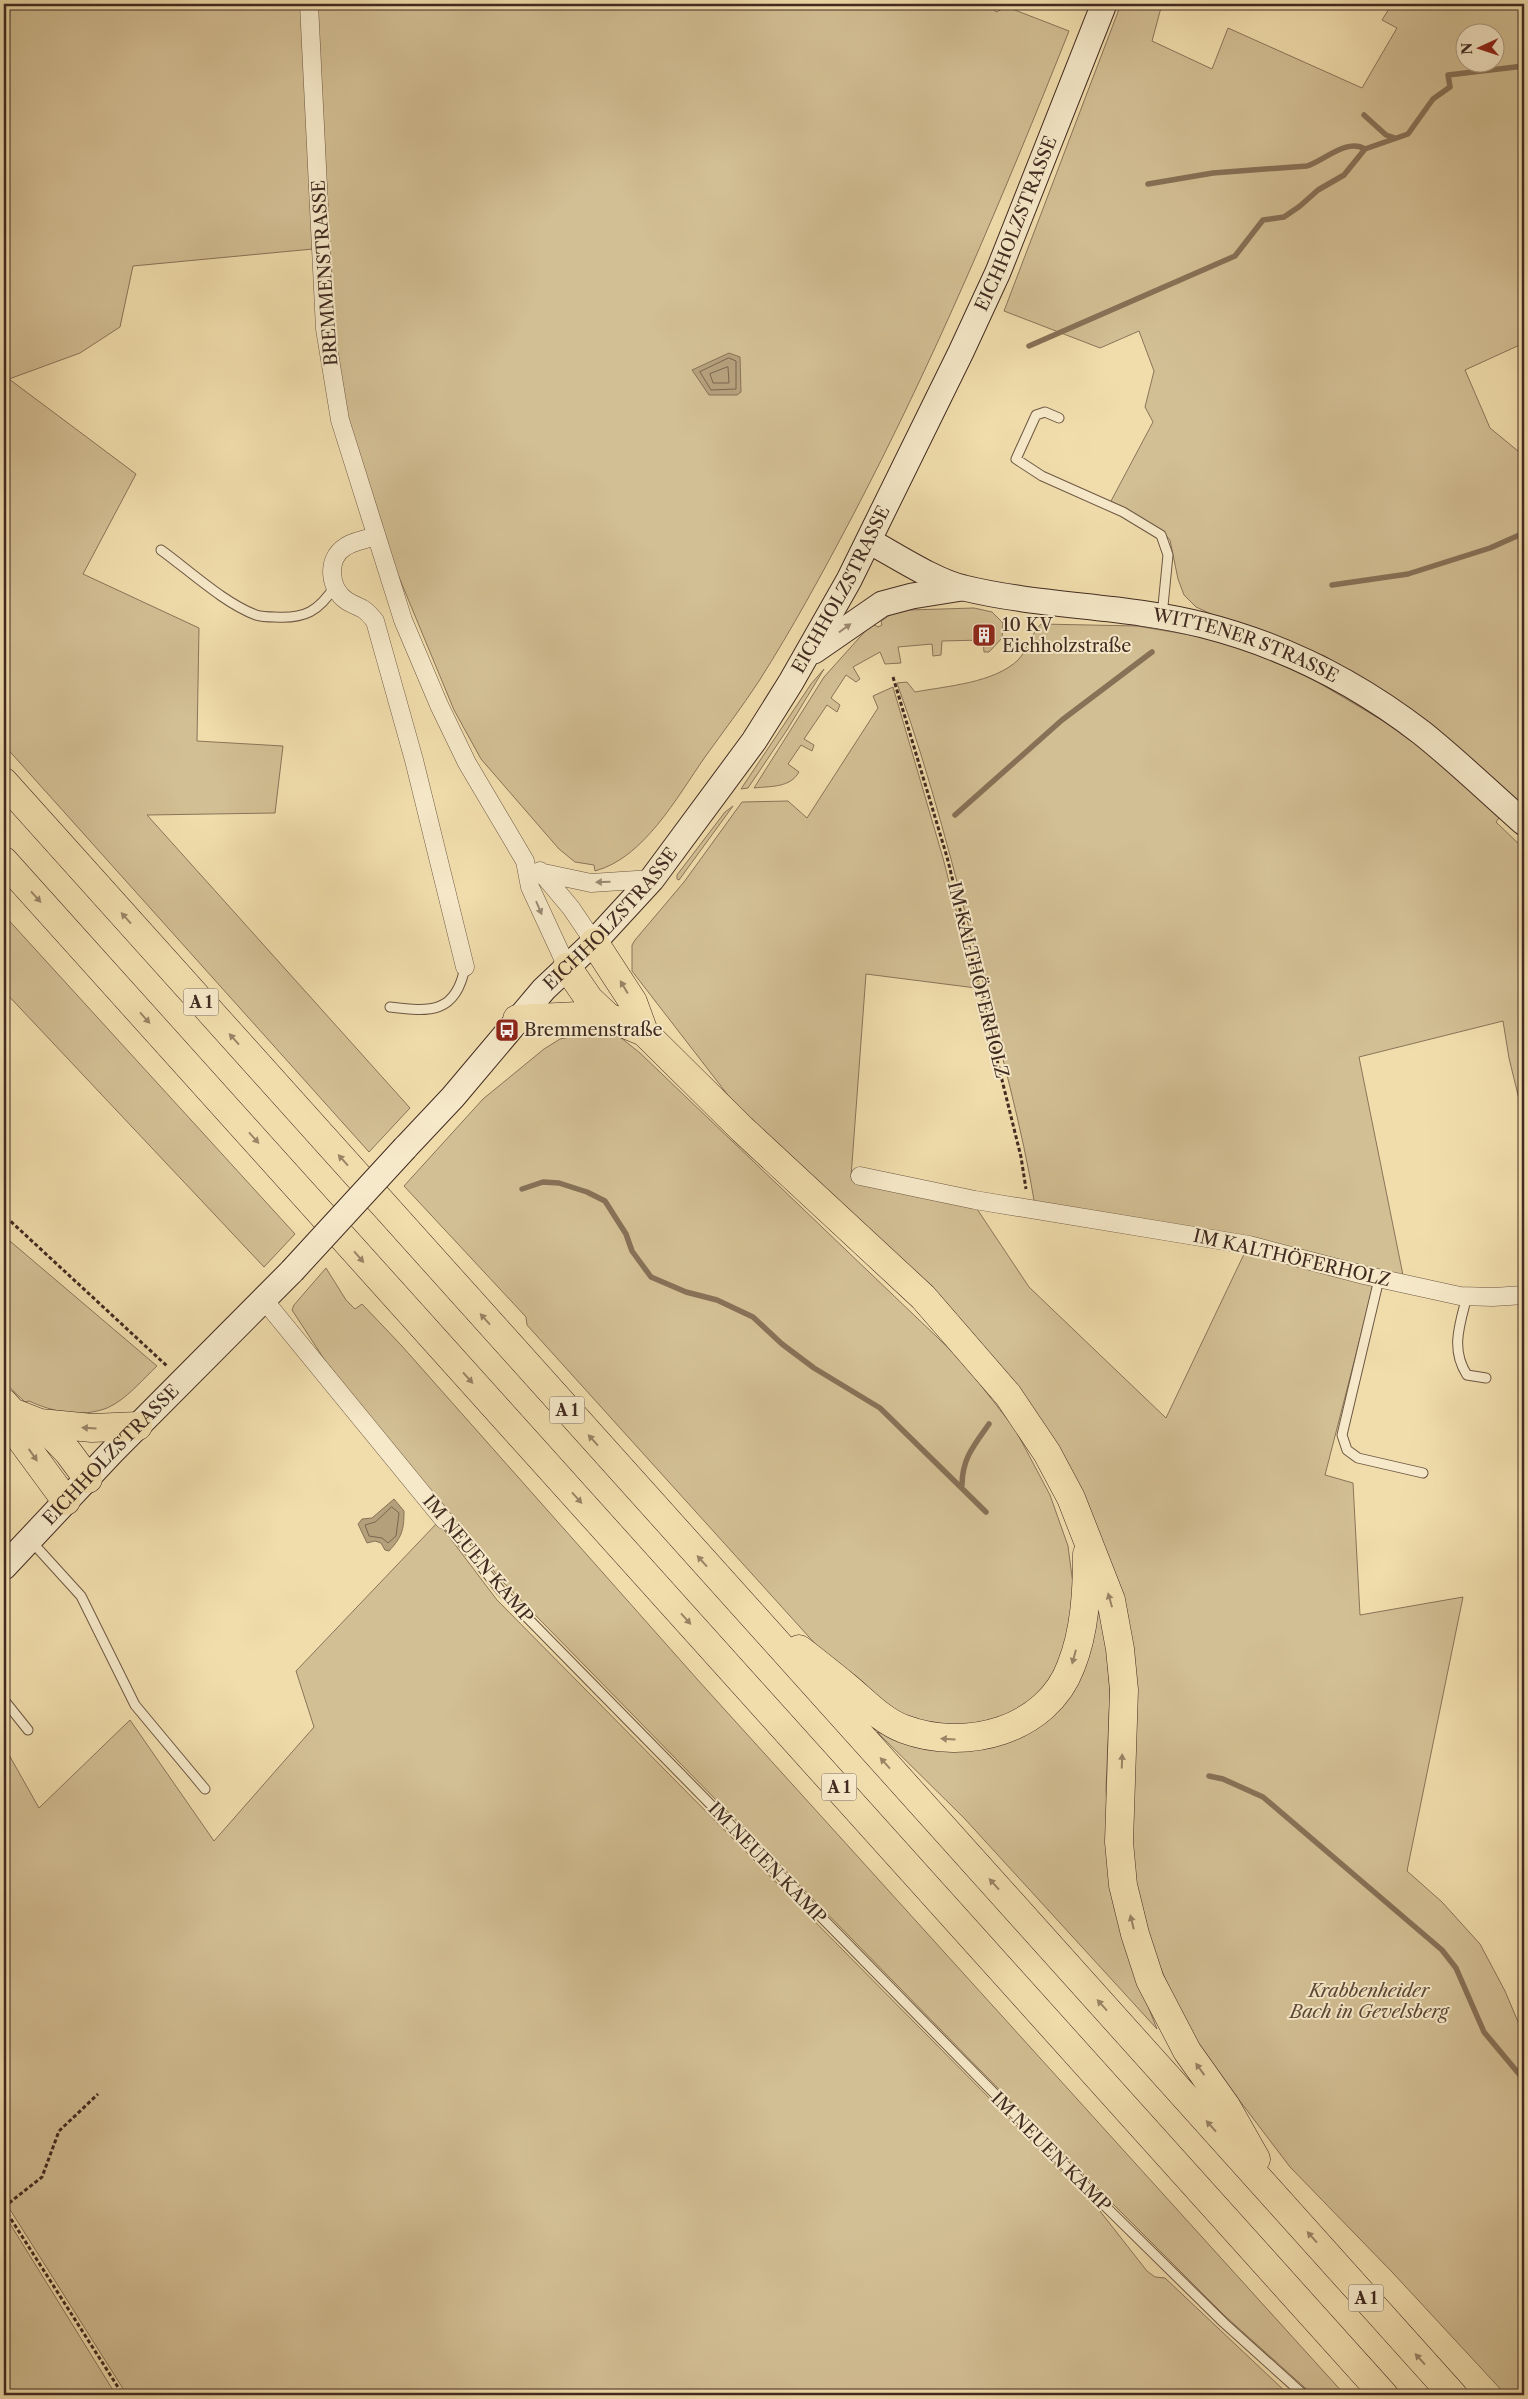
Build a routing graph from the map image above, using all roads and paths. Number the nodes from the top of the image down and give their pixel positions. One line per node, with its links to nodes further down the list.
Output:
1 (309, 4): 4 (street, BREMMENSTRASSE)
2 (1104, 4): 5 (main road, EICHHOLZSTRASSE)
3 (1060, 418): 9 (lane)
4 (375, 536): 7 (street); 15 (street, BREMMENSTRASSE)
5 (869, 541): 8 (main road, WITTENER STRASSE); 10 (main road, EICHHOLZSTRASSE)
6 (162, 550): 7 (lane)
7 (335, 586): 19 (street)
8 (962, 588): 9 (main road, WITTENER STRASSE); 10 (main road, one-way to 8)
9 (1162, 617): 13 (main road, WITTENER STRASSE)
10 (806, 657): 17 (main road, EICHHOLZSTRASSE)
11 (893, 677): 26 (path, IM KALTHÖFERHOLZ)
12 (4, 782): 44 (highway, A 1, one-way to 12)
13 (1524, 823)
14 (4, 861): 53 (highway, A 1, one-way to 53)
15 (525, 861): 16 (street, BREMMENSTRASSE); 20 (street, BREMMENSTRASSE, one-way to 20)
16 (544, 873): 17 (street, BREMMENSTRASSE, one-way to 16); 18 (street, BREMMENSTRASSE)
17 (652, 879): 18 (main road, EICHHOLZSTRASSE)
18 (594, 942): 20 (main road, EICHHOLZSTRASSE); 24 (highway, one-way to 18)
19 (465, 967): 21 (lane)
20 (567, 967): 22 (highway); 23 (main road, EICHHOLZSTRASSE)
21 (390, 1008)
22 (608, 1017): 23 (highway); 24 (highway)
23 (517, 1019): 31 (main road, EICHHOLZSTRASSE, bridge)
24 (644, 1032): 42 (highway)
25 (860, 1176): 26 (street, IM KALTHÖFERHOLZ)
26 (1029, 1210): 28 (street, IM KALTHÖFERHOLZ)
27 (6, 1217): 33 (path)
28 (1380, 1279): 30 (street, IM KALTHÖFERHOLZ); 37 (lane)
29 (1524, 1295): 30 (street, IM KALTHÖFERHOLZ)
30 (1467, 1296): 32 (lane)
31 (264, 1300): 33 (main road, EICHHOLZSTRASSE); 40 (street, IM NEUEN KAMP)
32 (1486, 1378)
33 (183, 1383): 36 (main road, EICHHOLZSTRASSE)
34 (8, 1408): 35 (highway); 39 (highway, one-way to 39)
35 (40, 1424): 36 (highway, one-way to 35); 38 (highway)
36 (138, 1426): 38 (main road, EICHHOLZSTRASSE)
37 (1423, 1473)
38 (88, 1479): 39 (main road, EICHHOLZSTRASSE)
39 (66, 1501): 41 (main road, EICHHOLZSTRASSE)
40 (444, 1520): 52 (lane, IM NEUEN KAMP)
41 (29, 1540): 43 (main road, EICHHOLZSTRASSE); 47 (lane)
42 (1087, 1540): 44 (highway, one-way to 44); 49 (highway, one-way to 42)
43 (4, 1567)
44 (735, 1597): 49 (highway, A 1, one-way to 44)
45 (4, 1700): 46 (lane)
46 (28, 1730)
47 (205, 1789)
48 (98, 2094): 50 (path)
49 (1279, 2200): 54 (highway, A 1, one-way to 49)
50 (4, 2208): 51 (path)
51 (123, 2395)
52 (1304, 2395)
53 (1384, 2395)
54 (1452, 2395)

